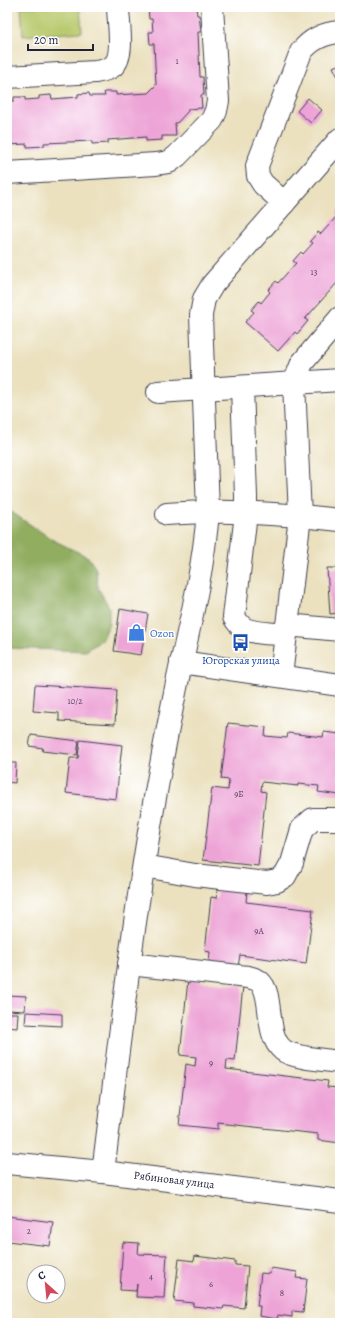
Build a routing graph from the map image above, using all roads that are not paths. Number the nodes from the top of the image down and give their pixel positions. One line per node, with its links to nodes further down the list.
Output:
1 (118, 7): 4 (street)
2 (212, 7): 6 (street)
3 (340, 32): 7 (street)
4 (7, 77)
5 (340, 139): 7 (street)
6 (7, 173)
7 (284, 203): 12 (street)
8 (340, 318): 10 (street)
9 (340, 380): 10 (street)
10 (294, 383): 11 (street); 17 (street)
11 (242, 387): 12 (street); 15 (street)
12 (203, 390): 13 (street); 14 (street)
13 (158, 392)
14 (208, 512): 15 (street); 16 (street); 21 (street)
15 (246, 513): 17 (street); 19 (street)
16 (167, 514)
17 (300, 516): 18 (street); 19 (street)
18 (340, 520)
19 (287, 630): 20 (street); 22 (street)
20 (340, 630)
21 (181, 662): 22 (street); 25 (street)
22 (281, 676): 23 (street)
23 (340, 685)
24 (340, 819): 25 (street)
25 (144, 866): 26 (street)
26 (129, 964): 27 (street); 29 (street)
27 (340, 1062)
28 (7, 1163): 29 (street, Рябиновая улица)
29 (103, 1172): 30 (street, Рябиновая улица)
30 (340, 1201)

